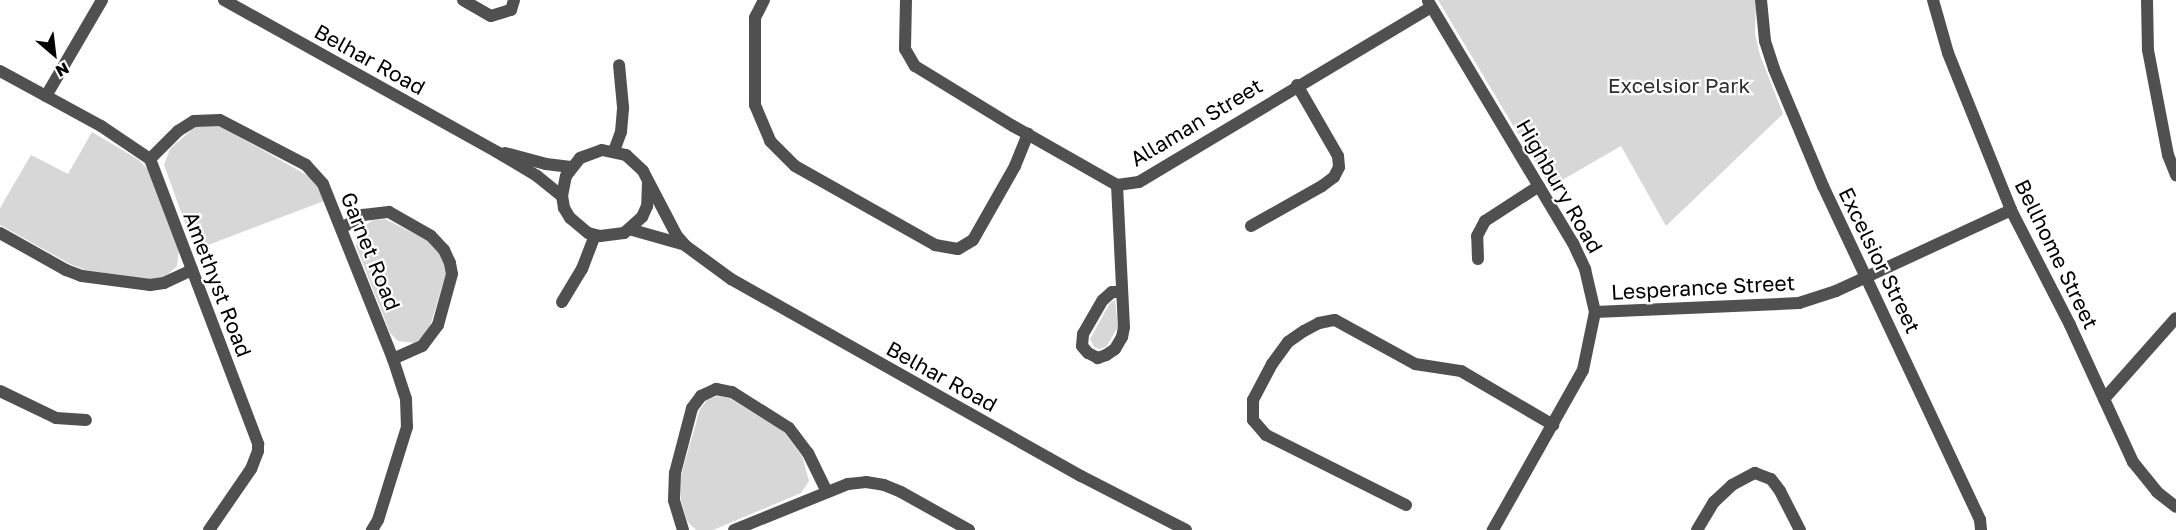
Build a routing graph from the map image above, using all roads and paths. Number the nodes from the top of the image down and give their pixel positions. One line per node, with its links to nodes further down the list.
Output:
1 (102, 0): 14 (street)
2 (224, 0): 17 (street, Belhar Road)
3 (463, 0): 4 (street)
4 (514, 0)
5 (764, 0): 15 (street)
6 (906, 0): 15 (street, Allaman Street)
7 (1761, 0): 34 (street, Excelsior Street)
8 (1933, 0): 25 (street, Bellhome Street)
9 (2146, 0): 20 (street)
10 (1429, 4): 13 (street, Allaman Street); 23 (street, Highbury Road)
11 (619, 65): 16 (street)
12 (0, 70): 14 (street)
13 (1297, 85): 22 (street, Allaman Street); 26 (street)
14 (46, 96): 18 (street)
15 (1028, 133): 22 (street, Allaman Street)
16 (614, 151): 19 (street); 21 (street)
17 (497, 152): 19 (street, Belhar Road); 24 (street, Belhar Road)
18 (150, 159): 27 (street, Garnet Road); 33 (street, Amethyst Road)
19 (571, 167): 24 (street)
20 (2176, 176)
21 (648, 182): 28 (street); 31 (street, Belhar Road)
22 (1117, 184): 35 (street)
23 (1539, 186): 32 (street); 37 (street, Highbury Road)
24 (562, 196): 30 (street)
25 (2011, 210): 34 (street, Lesperance Street); 41 (street, Bellhome Street)
26 (1251, 226)
27 (342, 228): 39 (street, Garnet Road); 39 (street)
28 (629, 229): 30 (street); 31 (street, Belhar Road)
29 (0, 233): 33 (street)
30 (595, 235): 36 (street)
31 (686, 246): 52 (street, Belhar Road)
32 (1478, 259)
33 (192, 270): 47 (street, Amethyst Road)
34 (1865, 277): 37 (street, Lesperance Street); 56 (street, Excelsior Street)
35 (1122, 292): 35 (street)
36 (562, 302)
37 (1595, 312): 43 (street, Highbury Road)
38 (2176, 318): 41 (street)
39 (393, 359): 48 (street, Garnet Road)
40 (0, 391): 42 (street)
41 (2104, 399): 46 (street, Bellhome Street)
42 (86, 420)
43 (1553, 424): 45 (street); 53 (street, Highbury Road)
44 (827, 492): 49 (street); 50 (street); 51 (street)
45 (1406, 506)
46 (2176, 507)
47 (209, 530)
48 (372, 530)
49 (683, 530)
50 (734, 530)
51 (969, 530)
52 (1186, 530)
53 (1493, 530)
54 (1697, 530): 55 (street)
55 (1800, 530)
56 (1980, 530)

